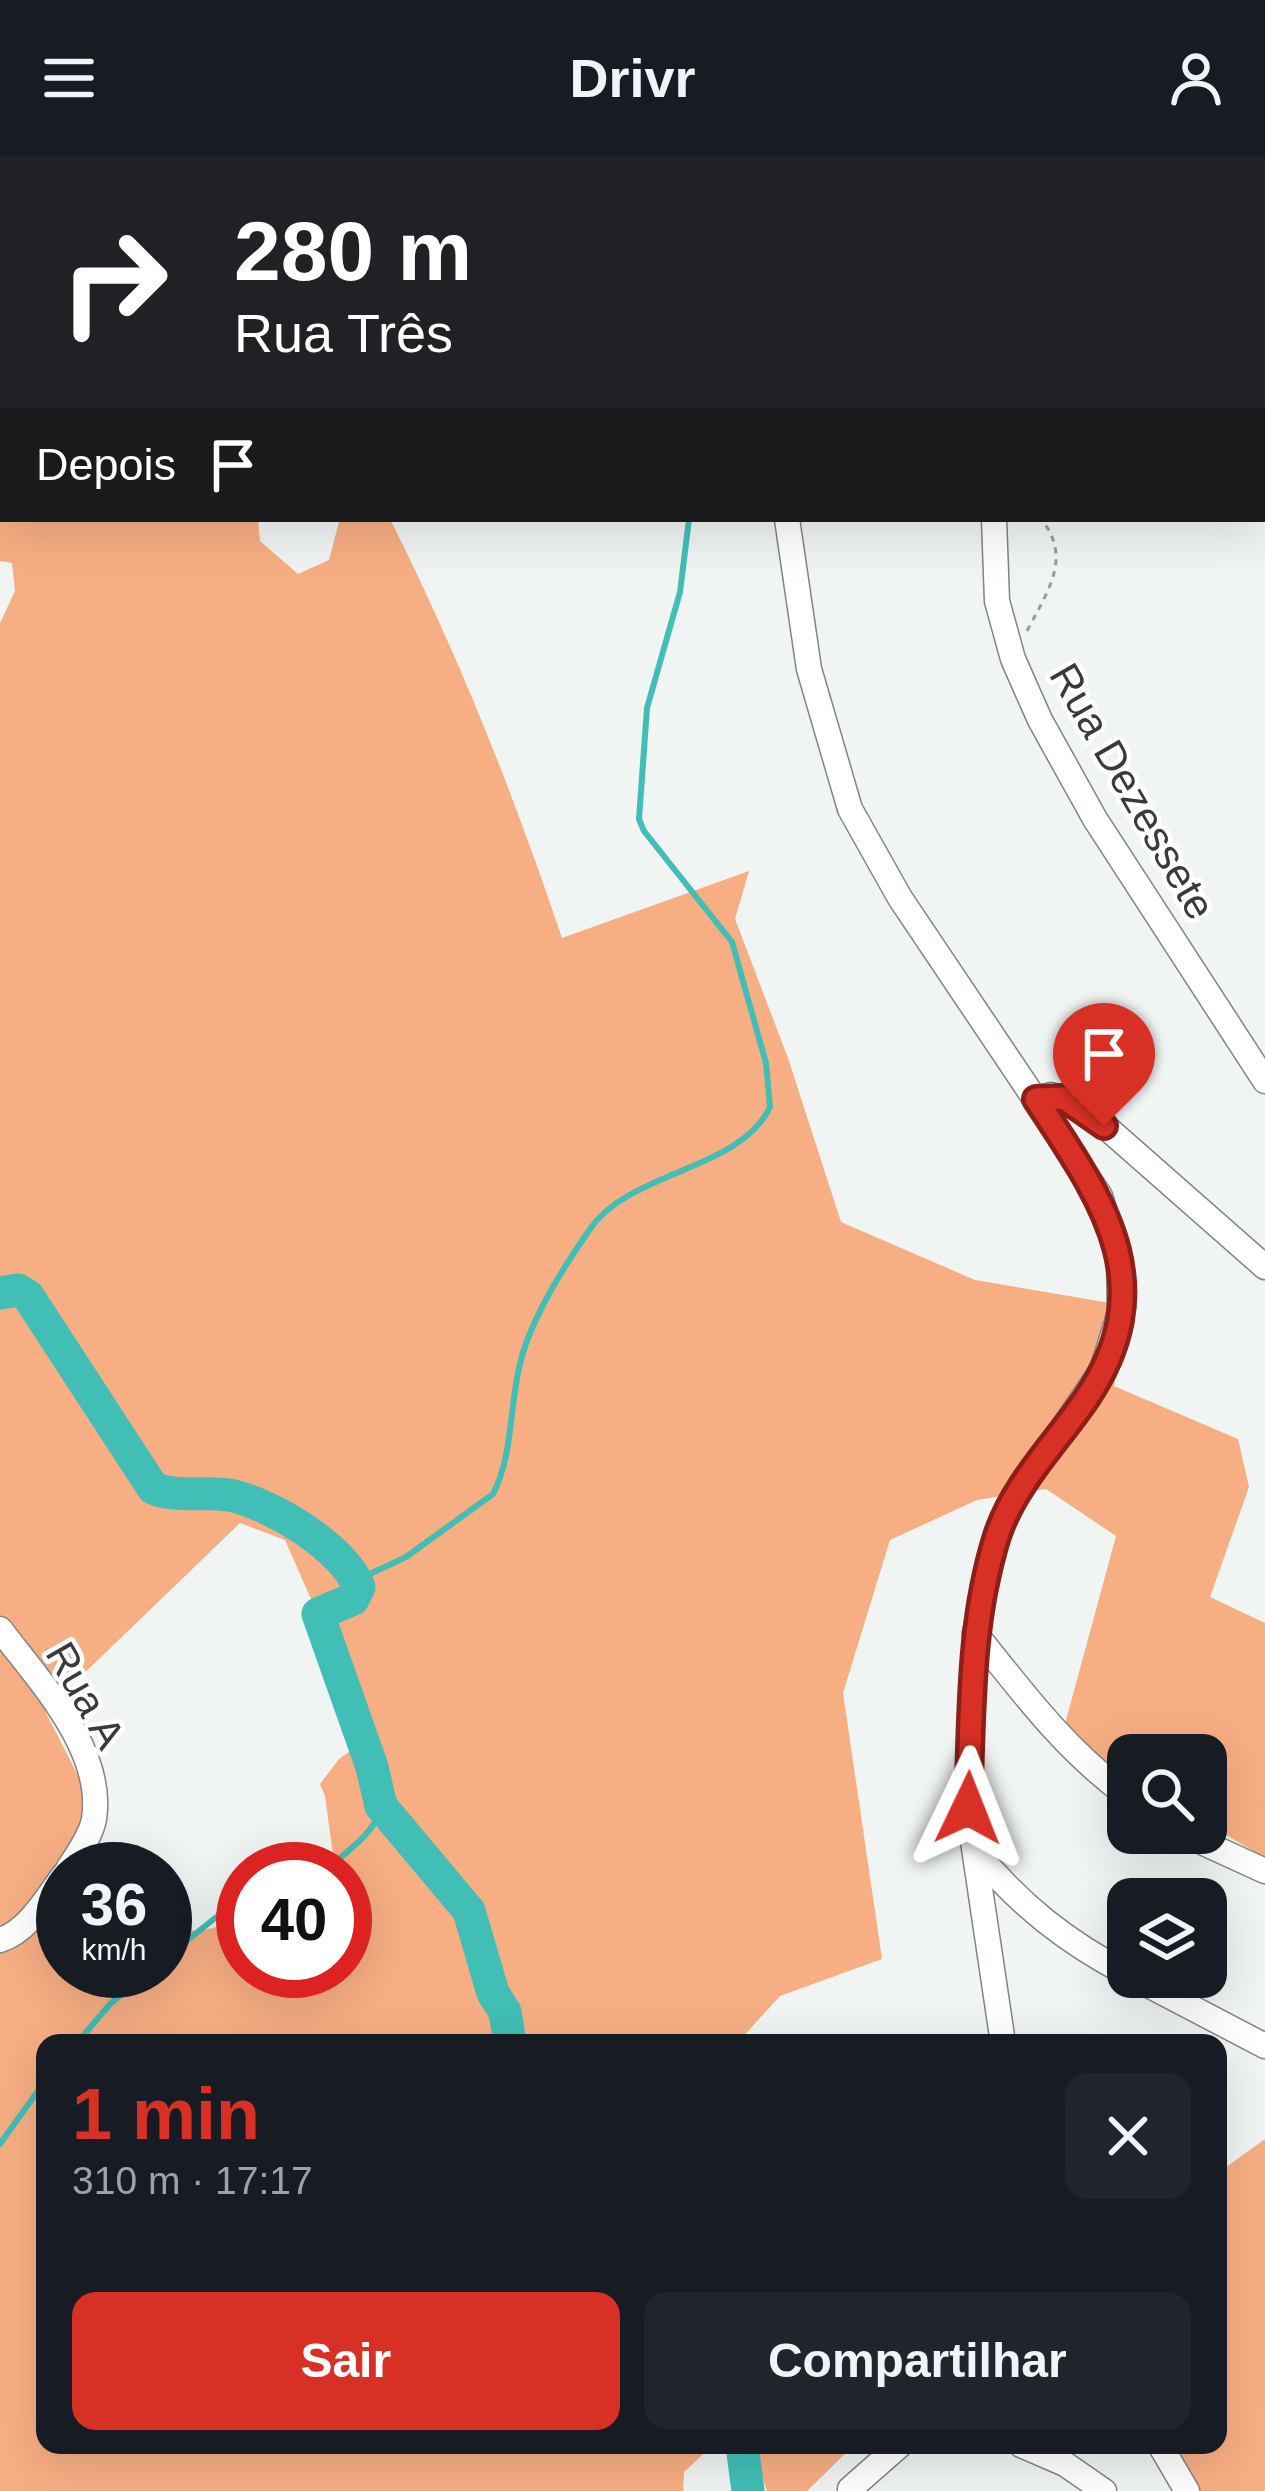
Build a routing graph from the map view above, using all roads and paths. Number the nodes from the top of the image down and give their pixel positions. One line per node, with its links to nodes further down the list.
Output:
1 (787, 522): 6 (street)
2 (994, 522): 4 (street, Rua Dezessete)
3 (1043, 522): 4 (path)
4 (1012, 659): 5 (street, Rua Dezessete)
5 (1265, 1081)
6 (1036, 1099): 7 (street); 9 (street)
7 (1265, 1267)
8 (0, 1629): 11 (street, Rua A)
9 (975, 1633): 10 (street); 12 (street)
10 (1107, 1781)
11 (83, 1842)
12 (974, 1850): 17 (street); 19 (street)
13 (1227, 1854): 14 (street)
14 (1265, 1871)
15 (36, 1911): 16 (street, Rua A)
16 (0, 1940)
17 (1107, 1963)
18 (1172, 1998): 20 (street)
19 (1002, 2034)
20 (1265, 2046)
21 (890, 2454): 24 (street)
22 (1042, 2454): 25 (street)
23 (1165, 2454): 26 (street)
24 (850, 2489)
25 (1104, 2491)
26 (1187, 2491)

